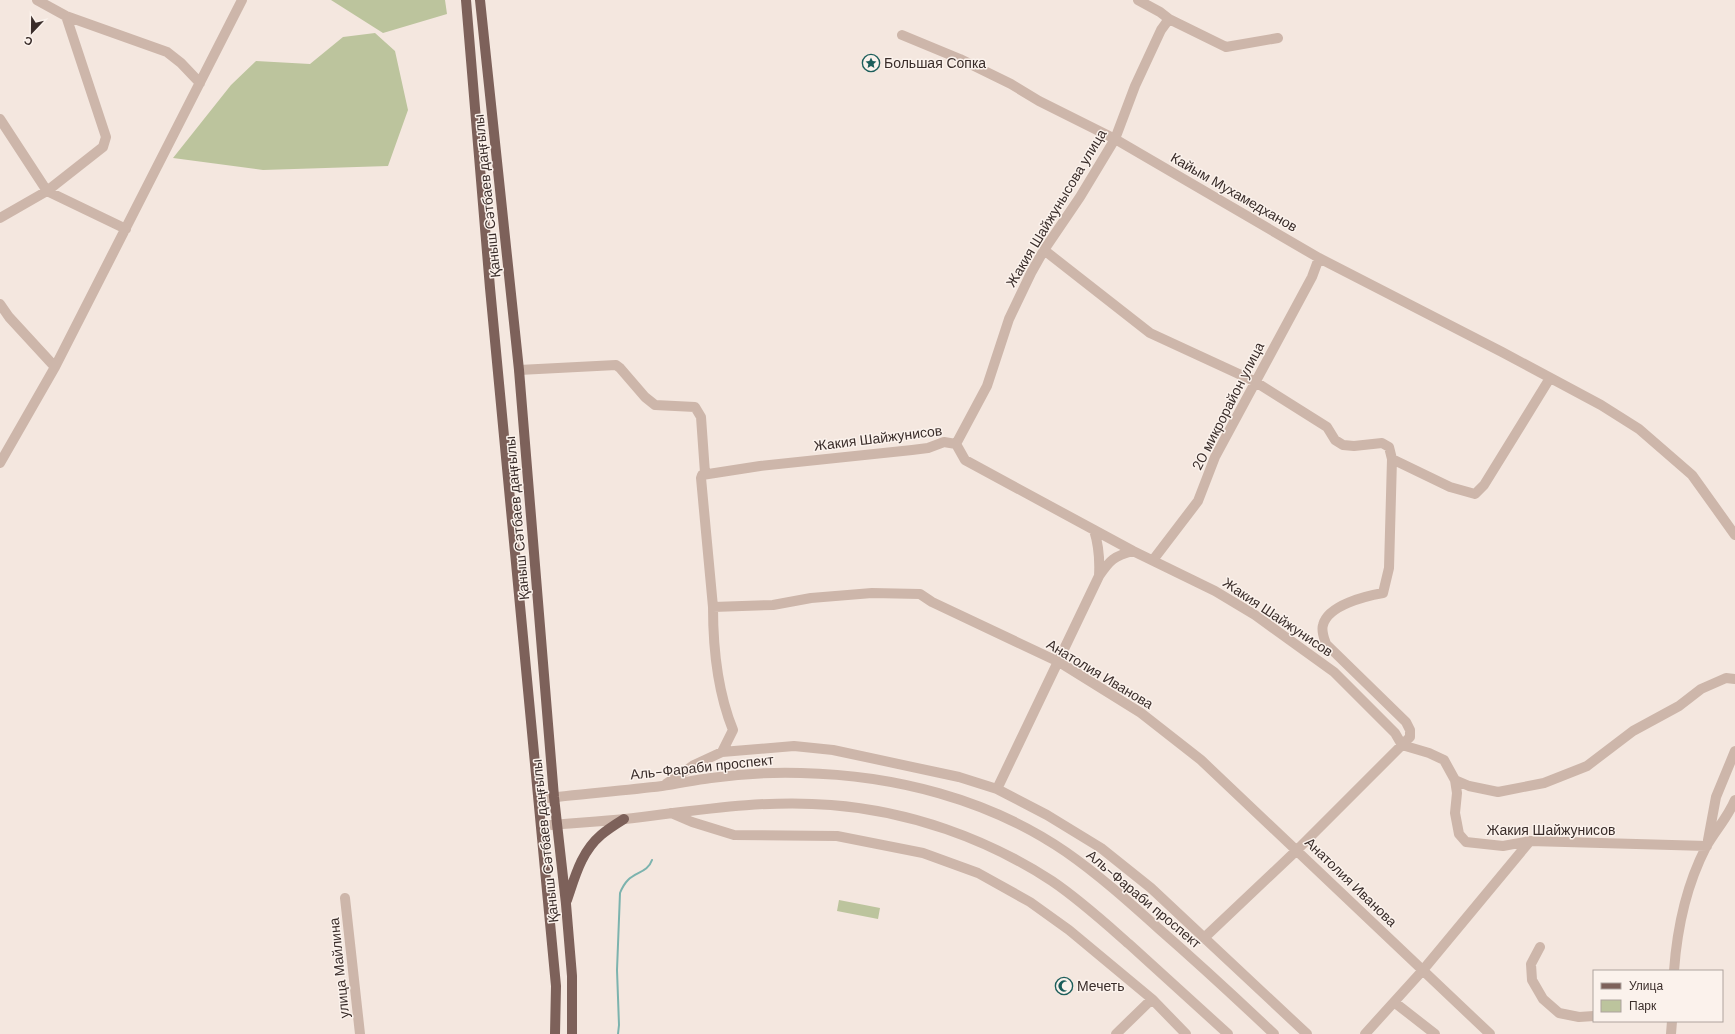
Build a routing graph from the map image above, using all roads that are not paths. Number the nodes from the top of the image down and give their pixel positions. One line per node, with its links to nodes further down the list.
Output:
1 (37, 0): 6 (street)
2 (242, 0): 10 (street)
3 (466, 0): 42 (main road, Қаныш Сәтбаев даңғылы)
4 (480, 0): 20 (main road, Қаныш Сәтбаев даңғылы)
5 (1138, 0): 7 (street)
6 (66, 16): 10 (street); 13 (street)
7 (1169, 19): 9 (street); 12 (street, Жакия Шайжунысова улица)
8 (902, 35): 12 (street, Кайым Мухамедханов)
9 (1278, 38)
10 (200, 83): 15 (street)
11 (0, 119): 13 (street)
12 (1115, 139): 16 (street, Жакия Шайжунысова улица); 17 (street, Кайым Мухамедханов)
13 (47, 191): 14 (street); 15 (street)
14 (0, 218)
15 (126, 229): 19 (street)
16 (1044, 250): 22 (street); 23 (street, Жакия Шайжунысова улица)
17 (1319, 258): 21 (street, Кайым Мухамедханов); 22 (street, 20 микрорайон улица)
18 (0, 304): 19 (street)
19 (55, 367): 25 (street)
20 (519, 370): 26 (street); 41 (main road, Қаныш Сәтбаев даңғылы)
21 (1550, 378): 24 (street); 28 (street, Кайым Мухамедханов)
22 (1254, 382): 24 (street); 30 (street, 20 микрорайон улица)
23 (956, 444): 26 (street, Жакия Шайжунисов); 27 (street, Жакия Шайжунисов)
24 (1392, 459): 35 (street)
25 (0, 463)
26 (704, 474): 32 (street)
27 (1094, 530): 29 (street, Жакия Шайжунисов); 31 (street)
28 (1735, 535)
29 (1133, 551): 30 (street, Жакия Шайжунисов); 31 (street)
30 (1153, 560): 35 (street, Жакия Шайжунисов)
31 (1099, 576): 33 (street)
32 (713, 607): 33 (street, Анатолия Иванова); 37 (street)
33 (1059, 662): 40 (street); 50 (street, Анатолия Иванова)
34 (1735, 679): 38 (street)
35 (1402, 746): 38 (street); 50 (street)
36 (1735, 751): 49 (street)
37 (722, 752): 39 (street); 40 (street)
38 (1456, 780): 48 (street, Жакия Шайжунисов)
39 (663, 786): 41 (street, Аль-Фараби проспект); 67 (street, Аль-Фараби проспект)
40 (997, 789): 53 (street)
41 (554, 797): 42 (street, Аль-Фараби проспект); 46 (main road, Қаныш Сәтбаев даңғылы)
42 (539, 799): 47 (main road, Қаныш Сәтбаев даңғылы)
43 (1735, 800): 49 (street)
44 (671, 812): 45 (street); 57 (street); 66 (street)
45 (624, 819): 46 (street); 52 (main road)
46 (557, 824): 47 (street); 52 (main road, Қаныш Сәтбаев даңғылы)
47 (541, 826): 62 (main road, Қаныш Сәтбаев даңғылы)
48 (1530, 841): 49 (street, Жакия Шайжунисов); 55 (street)
49 (1706, 846): 56 (street)
50 (1297, 850): 53 (street); 55 (street, Анатолия Иванова)
51 (345, 898): 61 (street, улица Майлина)
52 (566, 904): 63 (main road, Қаныш Сәтбаев даңғылы)
53 (1204, 938): 68 (street)
54 (1540, 947): 59 (street)
55 (1423, 970): 58 (street); 71 (street, Анатолия Иванова)
56 (1674, 970)
57 (1152, 999): 64 (street); 65 (street)
58 (1394, 1002): 69 (street); 70 (street)
59 (1593, 1016)
60 (1670, 1022): 72 (street)
61 (360, 1034)
62 (555, 1034)
63 (572, 1034)
64 (1116, 1034)
65 (1186, 1034)
66 (1228, 1034)
67 (1274, 1034)
68 (1306, 1034)
69 (1365, 1034)
70 (1435, 1034)
71 (1490, 1034)
72 (1671, 1034)

